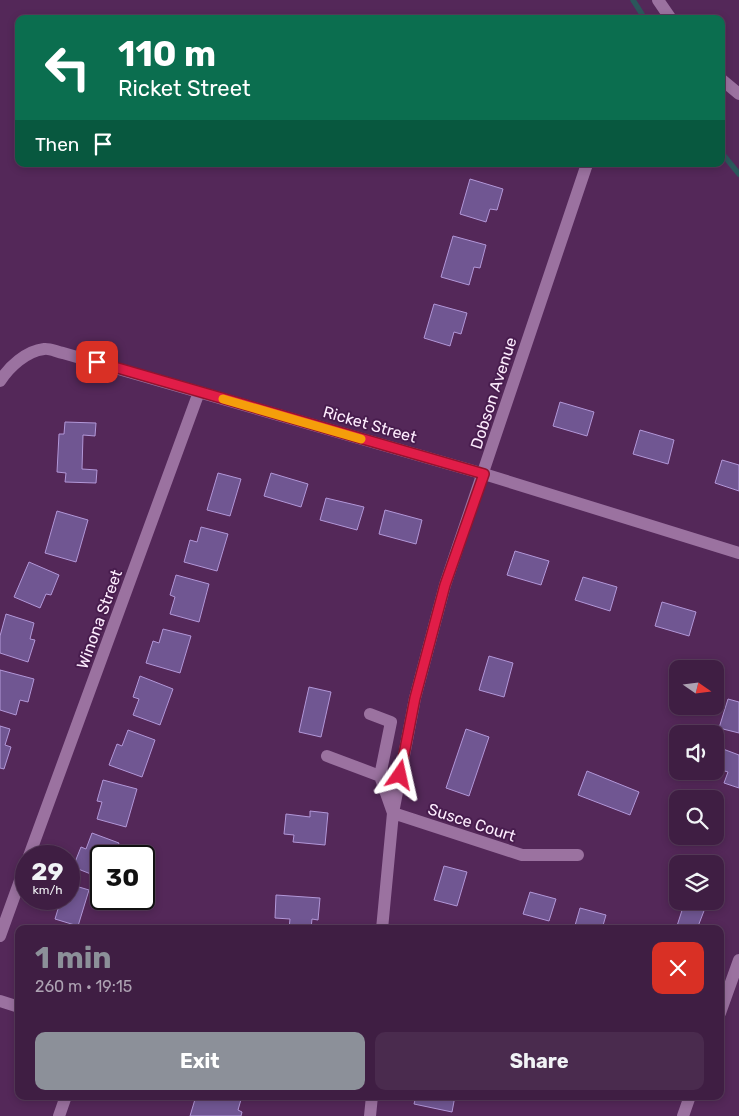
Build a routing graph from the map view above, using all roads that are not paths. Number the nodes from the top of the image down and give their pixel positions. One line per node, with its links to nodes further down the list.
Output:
1 (658, 0): 2 (street)
2 (668, 15)
3 (725, 83): 4 (street)
4 (739, 94)
5 (586, 167): 8 (street, Dobson Avenue)
6 (0, 381): 7 (street, Ricket Street)
7 (199, 392): 8 (street, Ricket Street); 14 (street, Winona Street)
8 (484, 474): 9 (street, Ricket Street); 13 (street, Dobson Avenue)
9 (739, 554)
10 (370, 714): 12 (street)
11 (327, 756): 12 (street)
12 (380, 776): 13 (street)
13 (393, 813): 15 (street, Susce Court); 17 (street, Dobson Avenue)
14 (33, 845)
15 (578, 855)
16 (15, 894): 18 (street)
17 (382, 925)
18 (0, 936)
19 (739, 960): 21 (street)
20 (0, 1001): 22 (street)
21 (724, 1002)
22 (15, 1006)
23 (65, 1100): 26 (street)
24 (372, 1100): 27 (street)
25 (689, 1100): 28 (street)
26 (59, 1116)
27 (370, 1116)
28 (683, 1116)

